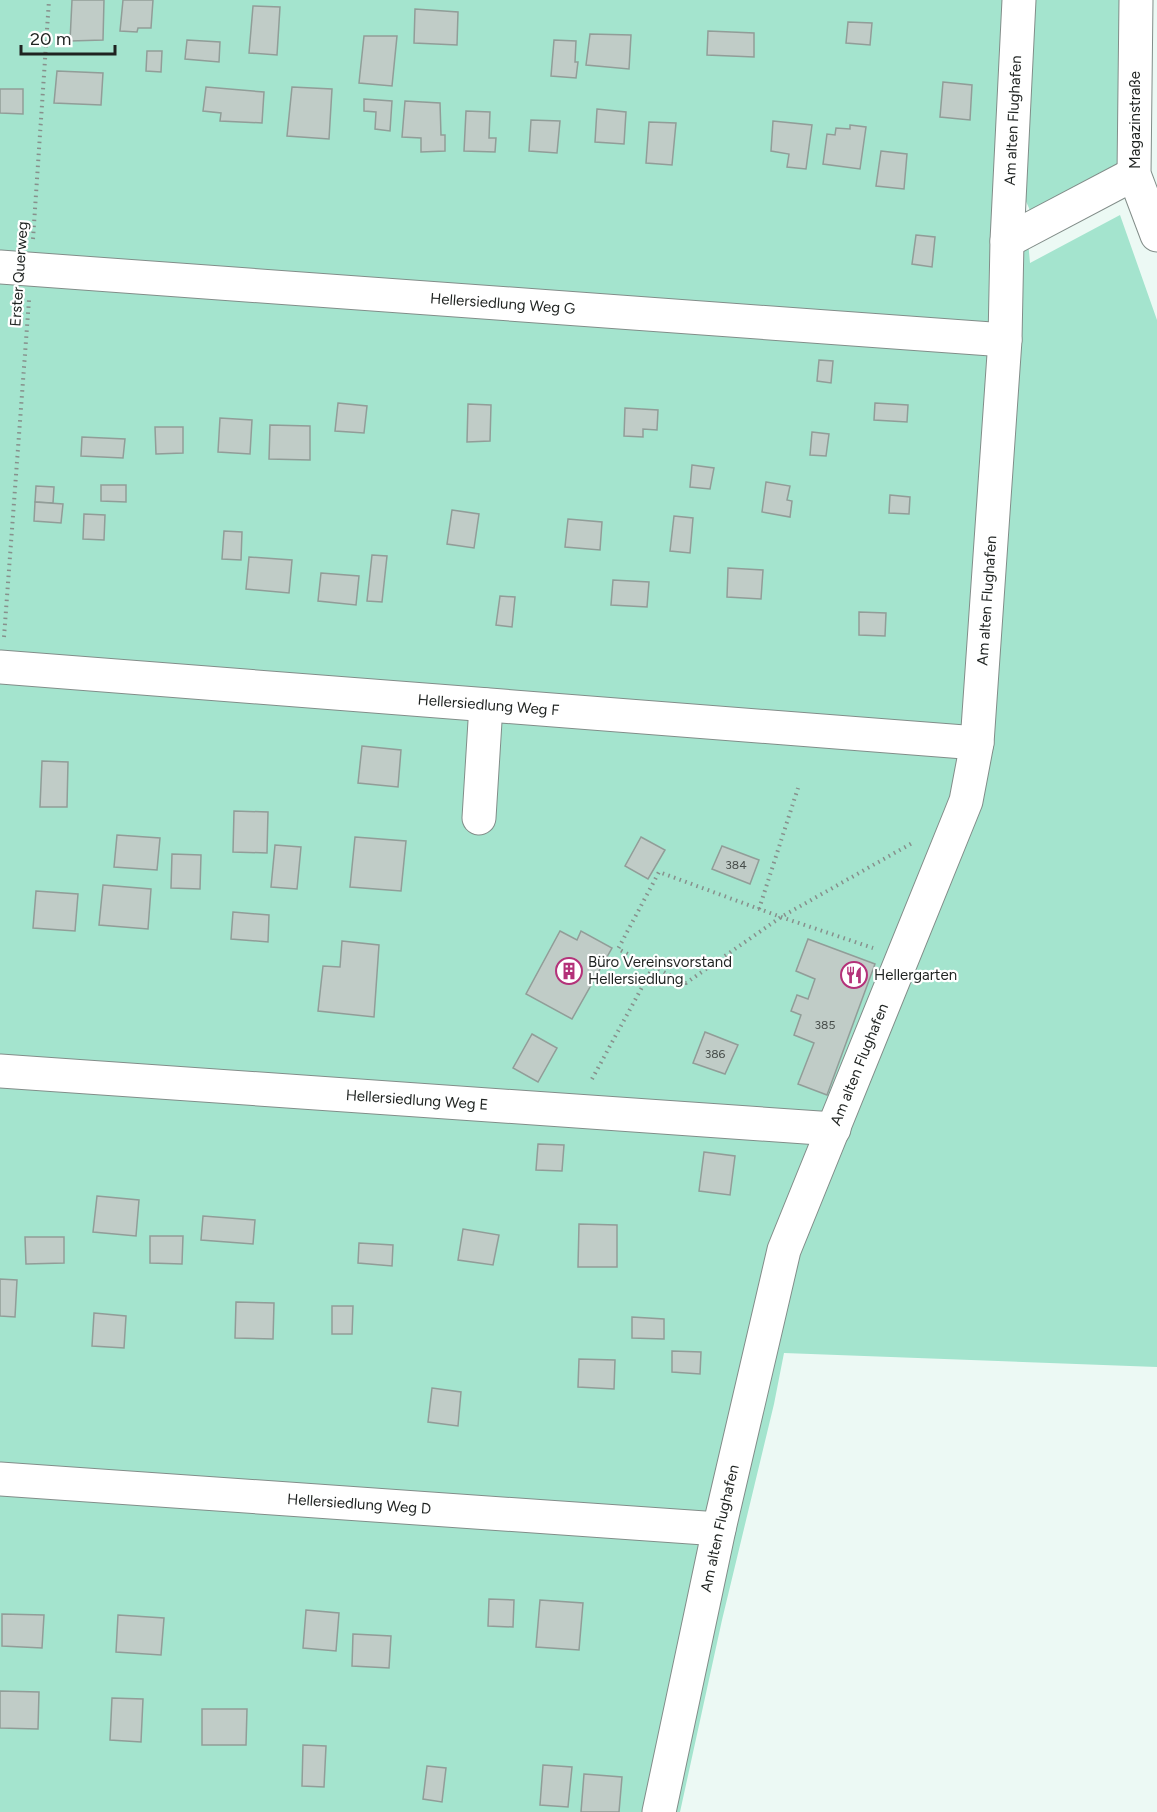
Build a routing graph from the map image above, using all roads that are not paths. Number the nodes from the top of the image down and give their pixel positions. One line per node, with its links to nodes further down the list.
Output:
1 (1019, 0): 5 (street, Am alten Flughafen)
2 (1136, 0): 3 (street, Magazinstraße)
3 (1134, 174): 4 (street, Magazinstraße); 5 (street)
4 (1157, 235)
5 (1006, 241): 7 (street, Am alten Flughafen)
6 (16, 268): 7 (street, Hellersiedlung Weg G)
7 (1005, 339): 10 (street, Am alten Flughafen)
8 (1, 667): 9 (street, Hellersiedlung Weg F)
9 (486, 705): 10 (street, Hellersiedlung Weg F); 11 (street)
10 (977, 743): 13 (street, Am alten Flughafen)
11 (479, 818)
12 (0, 1071): 13 (street, Hellersiedlung Weg E)
13 (834, 1129): 15 (street, Am alten Flughafen)
14 (0, 1479): 15 (street, Hellersiedlung Weg D)
15 (719, 1529): 16 (street, Am alten Flughafen)
16 (659, 1812)

